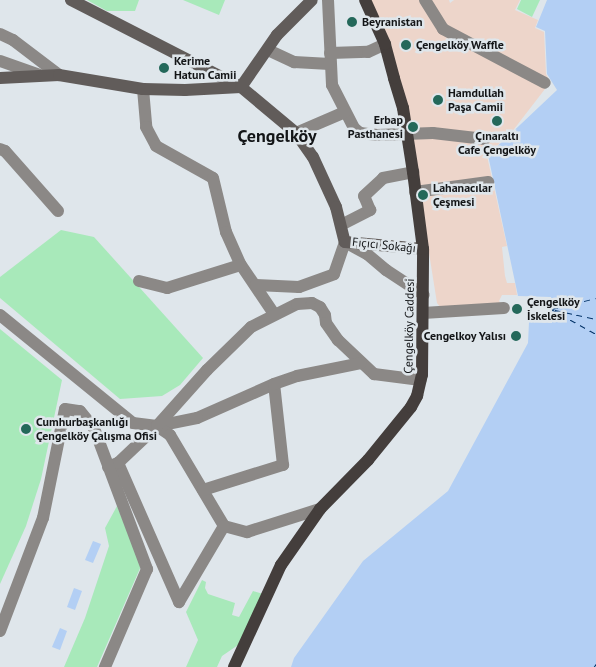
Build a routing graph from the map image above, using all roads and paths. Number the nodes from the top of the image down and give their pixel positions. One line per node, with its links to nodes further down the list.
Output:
1 (71, 0): 15 (street)
2 (312, 0): 8 (street)
3 (328, 0): 9 (street)
4 (366, 0): 7 (main road, Çengelköy Caddesi)
5 (425, 0): 14 (street)
6 (0, 34): 12 (street)
7 (385, 44): 9 (street); 19 (main road, Çengelköy Caddesi)
8 (268, 50): 9 (street); 15 (street)
9 (330, 58): 17 (street)
10 (0, 61): 11 (street)
11 (40, 75): 12 (street); 13 (street)
12 (59, 75): 16 (street)
13 (0, 78)
14 (545, 82)
15 (241, 87): 16 (street); 18 (street)
16 (143, 89): 29 (street)
17 (345, 112): 18 (street); 19 (street)
18 (296, 133): 26 (street)
19 (406, 134): 20 (street); 22 (main road, Çengelköy Caddesi)
20 (485, 139)
21 (0, 149): 25 (street)
22 (413, 172): 24 (main road, Çengelköy Caddesi); 26 (street)
23 (488, 182): 24 (street)
24 (415, 192): 28 (main road, Çengelköy Caddesi)
25 (58, 212)
26 (341, 226): 27 (street)
27 (345, 242): 28 (street, Fıçıcı Sokağı); 31 (street); 32 (street)
28 (424, 249): 32 (main road, Çengelköy Caddesi)
29 (241, 265): 30 (street); 31 (street)
30 (139, 281)
31 (256, 285): 35 (street)
32 (424, 295): 34 (main road, Çengelköy Caddesi)
33 (504, 308): 34 (street)
34 (423, 313): 38 (main road, Çengelköy Caddesi)
35 (274, 314): 37 (street); 40 (street)
36 (0, 315): 40 (street)
37 (361, 362): 38 (street); 39 (street)
38 (421, 380): 43 (main road, Çengelköy Caddesi)
39 (274, 384): 40 (street); 42 (street)
40 (157, 426): 41 (street); 42 (street)
41 (113, 465): 44 (street); 45 (street); 47 (street)
42 (203, 490): 44 (street)
43 (320, 509): 44 (street); 46 (main road, Çengelköy Caddesi)
44 (224, 526)
45 (0, 631)
46 (235, 665)
47 (104, 667)

